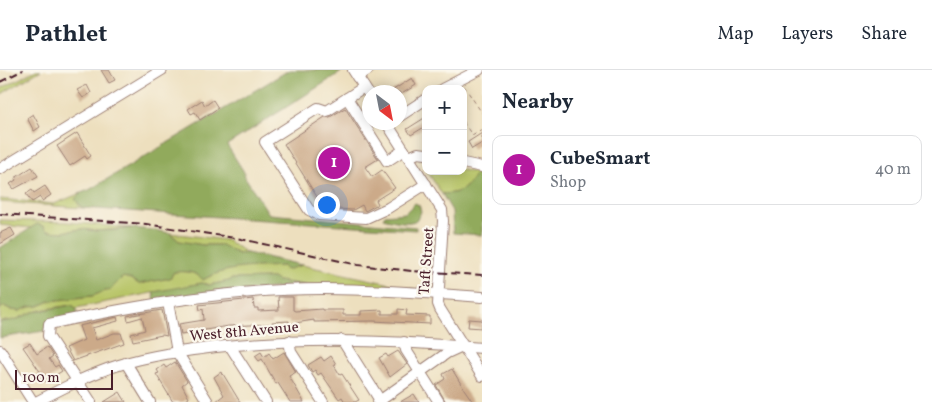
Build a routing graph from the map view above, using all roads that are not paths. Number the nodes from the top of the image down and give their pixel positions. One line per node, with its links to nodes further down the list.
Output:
1 (162, 70): 4 (street)
2 (368, 70): 5 (street)
3 (479, 70): 7 (street)
4 (150, 73): 16 (street)
5 (355, 73): 6 (street)
6 (363, 85)
7 (450, 85)
8 (362, 94): 9 (street)
9 (347, 98): 13 (street); 18 (street)
10 (422, 102): 11 (street)
11 (407, 111)
12 (391, 130): 13 (street, Taft Street)
13 (406, 153): 14 (street); 18 (street, Taft Street)
14 (422, 154)
15 (467, 164): 17 (street)
16 (1, 167)
17 (482, 167)
18 (426, 184): 19 (street, Taft Street)
19 (438, 294): 20 (street); 21 (street); 22 (street, Taft Street)
20 (482, 297)
21 (168, 302): 31 (street); 37 (street)
22 (450, 324): 26 (street); 28 (street, Taft Street)
23 (342, 340): 24 (street, West 8th Avenue); 25 (street, West 8th Avenue); 38 (street)
24 (289, 341): 27 (street, West 8th Avenue); 44 (street)
25 (404, 342): 26 (street, West 8th Avenue); 35 (street)
26 (440, 344): 28 (street, West 8th Avenue)
27 (230, 346): 31 (street, West 8th Avenue); 43 (street)
28 (463, 346): 29 (street, West 8th Avenue); 34 (street, Taft Street); 35 (street)
29 (482, 348)
30 (0, 350): 39 (street)
31 (177, 352): 33 (street, West 8th Avenue); 42 (street)
32 (482, 353): 34 (street)
33 (126, 363): 37 (street, West 8th Avenue); 41 (street)
34 (476, 366): 36 (street, Taft Street)
35 (420, 372): 38 (street); 45 (street)
36 (482, 376)
37 (77, 381): 39 (street, West 8th Avenue); 40 (street)
38 (379, 401)
39 (35, 402)
40 (91, 402)
41 (150, 402)
42 (208, 402)
43 (266, 402)
44 (323, 402)
45 (439, 402)

